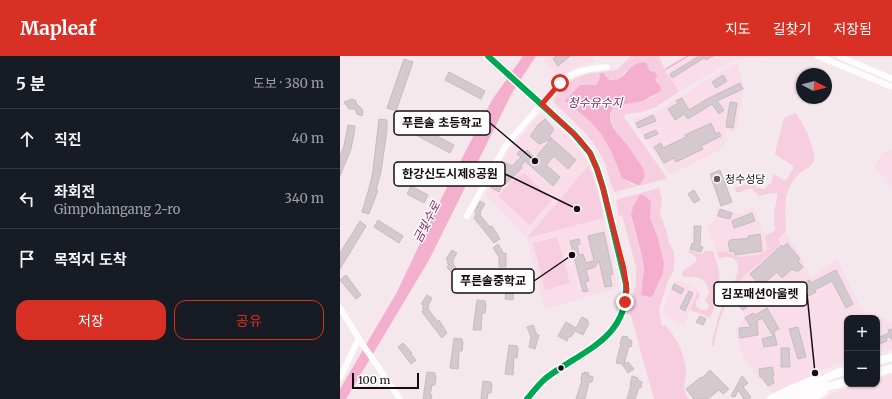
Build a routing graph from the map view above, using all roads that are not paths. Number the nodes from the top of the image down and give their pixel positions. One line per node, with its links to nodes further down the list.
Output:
1 (488, 56): 7 (street)
2 (818, 56): 6 (street)
3 (838, 56): 5 (street)
4 (607, 67): 7 (street)
5 (892, 79)
6 (892, 87)
7 (542, 104): 8 (street); 21 (street)
8 (467, 216)
9 (340, 308): 10 (street)
10 (360, 340): 17 (street); 20 (street)
11 (892, 357): 12 (main road)
12 (880, 360)
13 (892, 368): 15 (main road)
14 (844, 371): 16 (main road)
15 (880, 371)
16 (832, 375): 22 (main road); 23 (main road)
17 (340, 378)
18 (844, 383): 19 (main road)
19 (837, 385): 24 (main road); 25 (main road)
20 (400, 399)
21 (527, 399)
22 (771, 399)
23 (785, 399)
24 (797, 399)
25 (810, 399)

